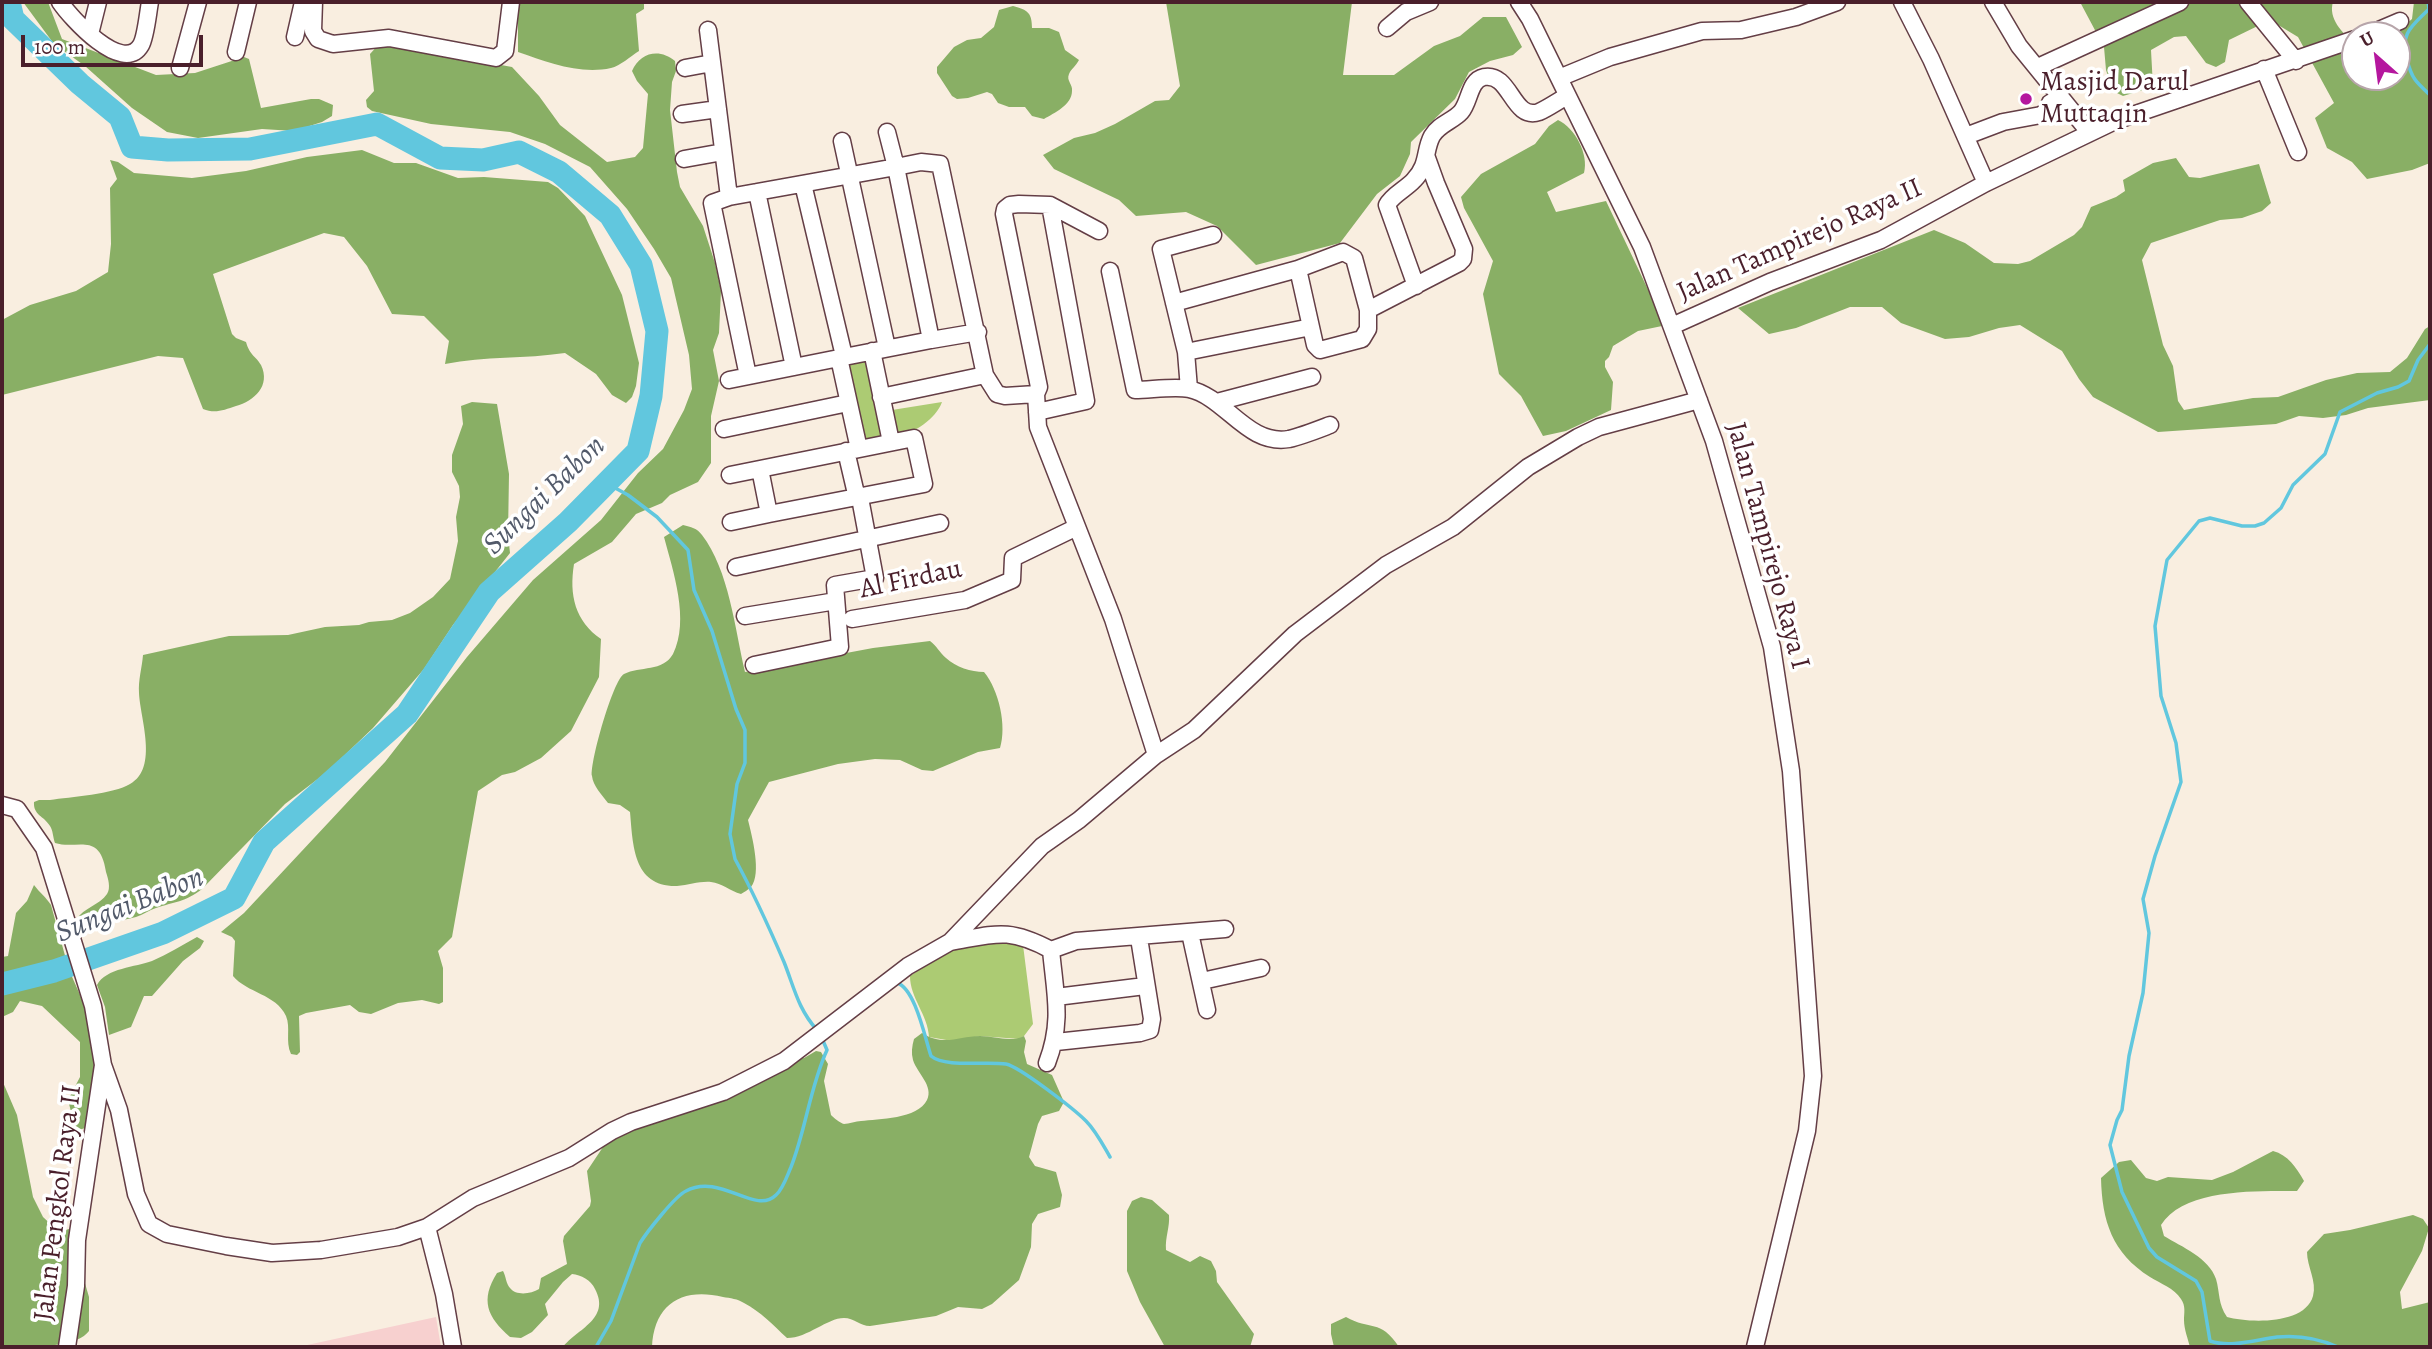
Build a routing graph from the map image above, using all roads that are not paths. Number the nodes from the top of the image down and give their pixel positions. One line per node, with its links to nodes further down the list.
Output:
1 (60, 2): 18 (street)
2 (98, 2): 18 (street)
3 (150, 2): 18 (street)
4 (198, 2): 25 (street)
5 (248, 2): 21 (street)
6 (297, 2): 15 (street)
7 (510, 2): 15 (street)
8 (1430, 2): 16 (street)
9 (1519, 2): 28 (street, Jalan Tampirejo Raya I)
10 (1837, 2): 28 (street)
11 (1902, 2): 35 (street)
12 (1993, 2): 24 (street)
13 (2180, 2): 24 (street)
14 (2248, 2): 22 (street)
15 (310, 3): 19 (street)
16 (1387, 29)
17 (708, 30): 23 (street)
18 (90, 34)
19 (295, 37)
20 (2341, 44): 22 (street, Jalan Tampirejo Raya II)
21 (236, 52)
22 (2296, 61): 27 (street, Jalan Tampirejo Raya II)
23 (712, 63): 26 (street); 31 (street)
24 (2038, 67): 30 (street)
25 (180, 68)
26 (685, 68)
27 (2263, 69): 34 (street, Jalan Tampirejo Raya II); 38 (street)
28 (1559, 78): 29 (street, Jalan Tampirejo Raya I)
29 (1567, 96): 39 (street); 55 (street, Jalan Tampirejo Raya I)
30 (2060, 98): 34 (street); 35 (street)
31 (718, 109): 32 (street); 37 (street)
32 (682, 114)
33 (887, 132): 41 (street)
34 (2089, 132): 43 (street, Jalan Tampirejo Raya II)
35 (1966, 136): 43 (street)
36 (842, 141): 42 (street)
37 (723, 152): 40 (street); 46 (street)
38 (2298, 152)
39 (1427, 158): 52 (street); 52 (street)
40 (684, 159)
41 (896, 167): 42 (street); 57 (street); 58 (street)
42 (850, 175): 44 (street); 59 (street)
43 (1986, 183): 55 (street, Jalan Tampirejo Raya II)
44 (803, 184): 45 (street); 61 (street)
45 (757, 192): 46 (street); 62 (street)
46 (729, 197): 64 (street)
47 (1050, 205): 48 (street); 68 (street); 73 (street)
48 (1099, 231)
49 (1213, 235): 53 (street)
50 (1298, 269): 53 (street); 54 (street); 56 (street)
51 (1110, 271): 67 (street)
52 (1416, 286): 54 (street)
53 (1174, 303): 60 (street)
54 (1368, 310): 56 (street)
55 (1672, 326): 70 (street, Jalan Tampirejo Raya I)
56 (1311, 327): 60 (street)
57 (978, 332): 58 (street); 63 (street)
58 (931, 340): 59 (street)
59 (880, 350): 61 (street); 69 (street)
60 (1186, 352): 67 (street)
61 (841, 357): 62 (street); 72 (street)
62 (794, 367): 64 (street)
63 (985, 375): 68 (street); 69 (street)
64 (748, 376): 66 (street)
65 (1312, 377): 71 (street)
66 (729, 380)
67 (1189, 389): 71 (street)
68 (1036, 394): 73 (street)
69 (881, 397): 76 (street)
70 (1699, 400): 91 (street); 109 (street, Jalan Tampirejo Raya I)
71 (1217, 402): 74 (street)
72 (848, 404): 75 (street); 77 (street)
73 (1037, 412): 84 (street)
74 (1330, 425)
75 (724, 429)
76 (891, 442): 77 (street); 80 (street)
77 (852, 450): 78 (street); 80 (street)
78 (760, 469): 79 (street); 81 (street)
79 (730, 475)
80 (859, 498): 81 (street); 85 (street)
81 (769, 514): 82 (street)
82 (731, 522)
83 (940, 523): 85 (street)
84 (1077, 527): 89 (street, Al Firdau); 91 (street)
85 (868, 540): 86 (street); 87 (street)
86 (736, 566)
87 (836, 601): 88 (street); 90 (street)
88 (745, 616)
89 (852, 620)
90 (754, 665)
91 (1156, 755): 96 (street)
92 (2, 806): 105 (street)
93 (1225, 929): 94 (street)
94 (1190, 933): 95 (street); 99 (street)
95 (1139, 937): 97 (street); 100 (street)
96 (950, 942): 97 (street); 106 (street)
97 (1051, 950): 101 (street)
98 (1261, 968): 99 (street)
99 (1202, 981): 102 (street)
100 (1145, 986): 101 (street); 103 (street)
101 (1056, 997): 103 (street)
102 (1207, 1010)
103 (1055, 1042): 104 (street)
104 (1047, 1063)
105 (103, 1065): 106 (street); 107 (street, Jalan Pengkol Raya II)
106 (427, 1227): 108 (street)
107 (67, 1347)
108 (453, 1347)
109 (1755, 1347)

